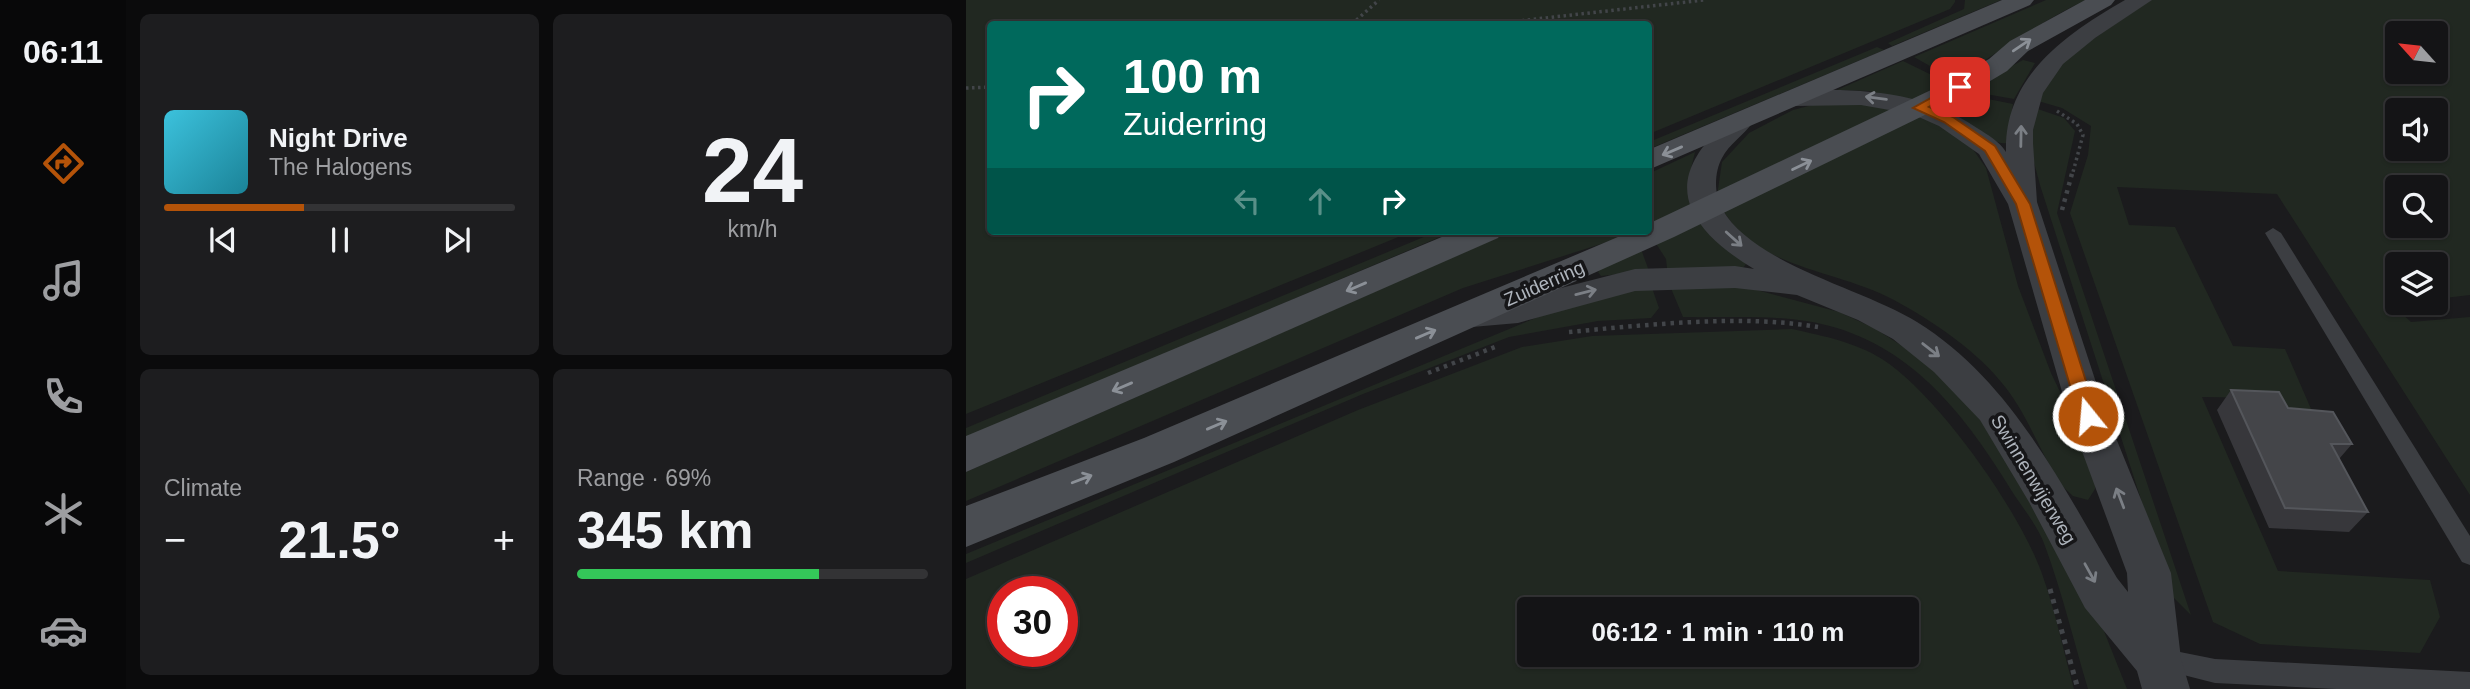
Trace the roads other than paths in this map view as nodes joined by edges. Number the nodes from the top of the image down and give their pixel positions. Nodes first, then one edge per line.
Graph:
1 (2022, 0) edge
2 (2103, 0) edge
3 (2141, 0) edge
4 (1795, 98) junction
5 (1919, 108) junction
6 (1740, 122) junction
7 (1652, 159) edge
8 (2023, 204) junction
9 (1707, 210) junction
10 (2273, 233) dead end
11 (1652, 234) edge
12 (1477, 235) edge
13 (1651, 235) edge
14 (1811, 288) junction
15 (1472, 314) junction
16 (966, 455) edge
17 (966, 527) edge
18 (2470, 555) edge
19 (2162, 674) edge
20 (2313, 683) edge
21 (2470, 684) edge

1 - 4 main road
5 -> 2 main road, Zuiderring
8 -> 3 street
5 -> 4 street
4 - 6 main road
5 - 8 street
9 -> 5 main road, Zuiderring
6 -> 7 main road
6 - 9 street
19 -> 8 street
9 - 11 main road, Zuiderring
9 -> 14 street, Swinnenwijerweg
10 - 18 lane
12 -> 16 main road
13 - 15 main road, Zuiderring
15 -> 14 street, Swinnenwijerweg
14 -> 19 street, Swinnenwijerweg
17 -> 15 main road, Zuiderring
19 - 20 lane
20 - 21 lane

